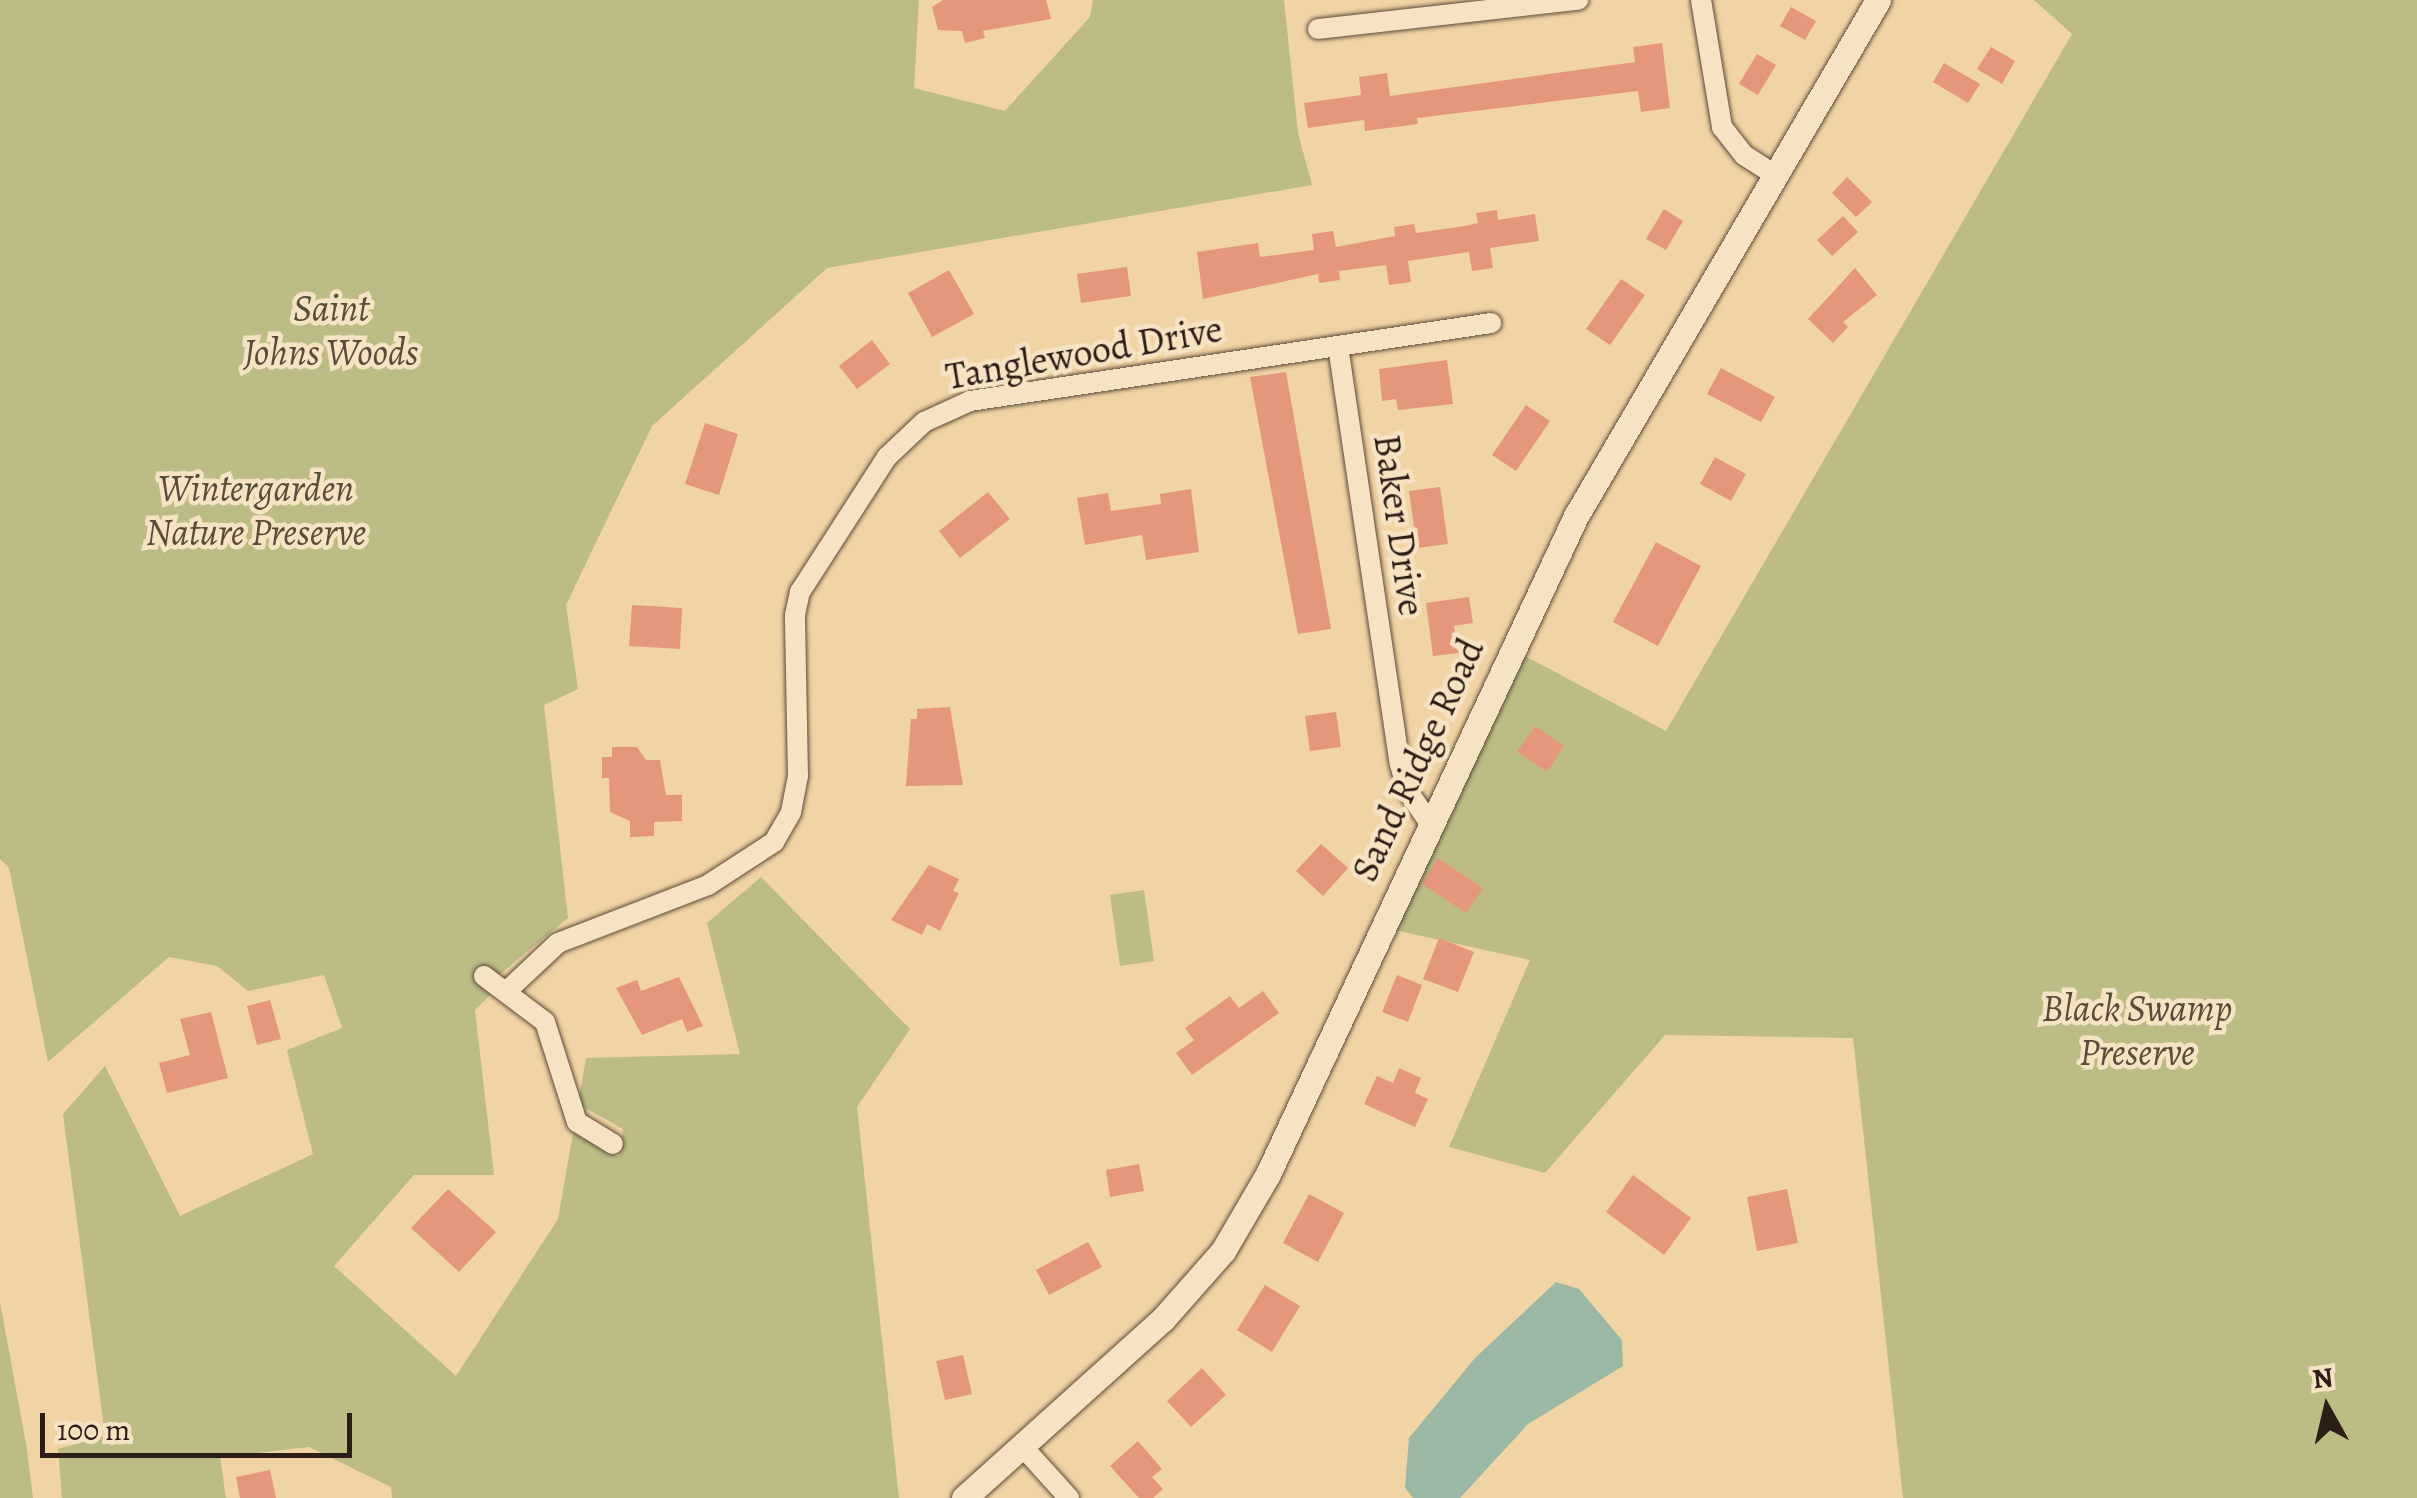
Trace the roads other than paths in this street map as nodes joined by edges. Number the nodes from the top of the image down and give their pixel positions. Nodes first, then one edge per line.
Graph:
1 (1578, 0) edge
2 (1701, 0) edge
3 (1878, 0) edge
4 (1318, 29) dead end
5 (1775, 174) junction
6 (1491, 323) dead end
7 (1338, 346) junction
8 (1431, 825) junction
9 (484, 976) dead end
10 (509, 988) junction
11 (614, 1144) dead end
12 (1022, 1446) junction
13 (964, 1498) edge
14 (1069, 1498) edge

1 - 4 street
2 - 5 street
3 - 5 street, Sand Ridge Road
5 - 8 street, Sand Ridge Road
6 - 7 street, Tanglewood Drive
7 - 8 street, Baker Drive
7 - 10 street, Tanglewood Drive
8 - 12 street, Sand Ridge Road
9 - 10 street
10 - 11 street
12 - 13 street, Sand Ridge Road
12 - 14 street

